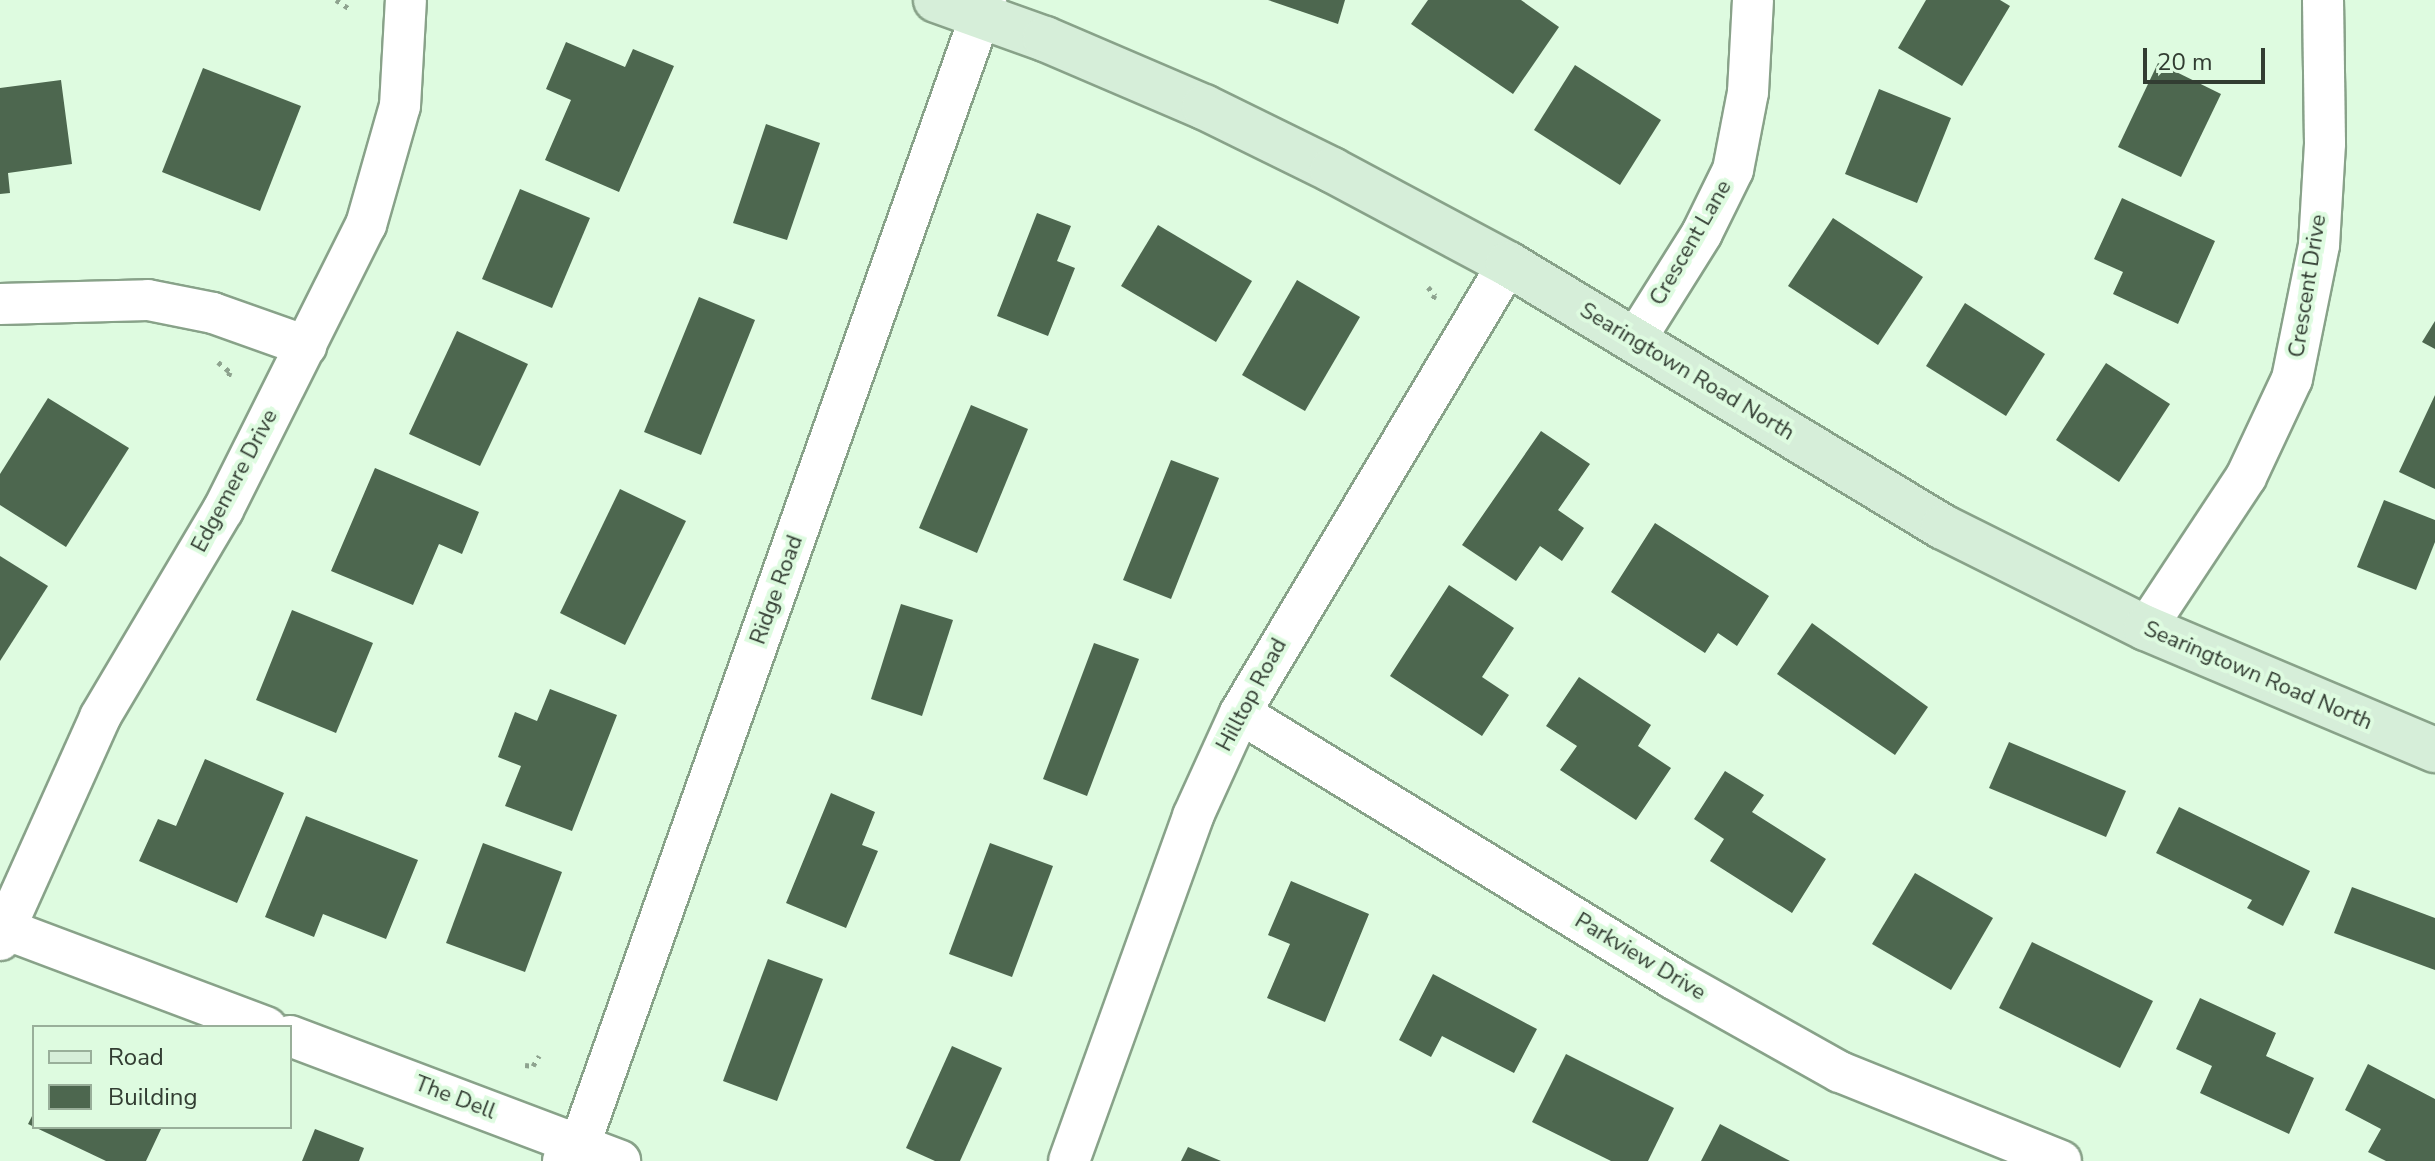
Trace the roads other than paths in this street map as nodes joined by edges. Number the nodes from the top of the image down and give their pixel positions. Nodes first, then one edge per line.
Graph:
1 (406, 0) edge
2 (936, 0) edge
3 (1753, 0) edge
4 (2323, 0) edge
5 (984, 7) edge
6 (1508, 264) junction
7 (0, 304) edge
8 (1635, 340) junction
9 (306, 346) junction
10 (2146, 628) junction
11 (1240, 713) junction
12 (2435, 750) edge
13 (2, 935) edge
14 (260, 1025) edge
15 (292, 1037) edge
16 (571, 1153) edge
17 (620, 1161) edge
18 (1069, 1161) edge
19 (2061, 1161) edge

1 - 9 street, Edgemere Drive
2 - 5 main road, Searingtown Road North
3 - 8 street, Crescent Lane
4 - 10 street, Crescent Drive
5 - 6 main road, Searingtown Road North
5 - 16 street, Ridge Road
6 - 8 main road, Searingtown Road North
6 - 11 street, Hilltop Road
7 - 9 street
8 - 10 main road, Searingtown Road North
9 - 13 street, Edgemere Drive
10 - 12 main road, Searingtown Road North
11 - 18 street, Hilltop Road
11 - 19 street, Parkview Drive
13 - 14 street
15 - 16 street, The Dell
16 - 17 street, The Dell

